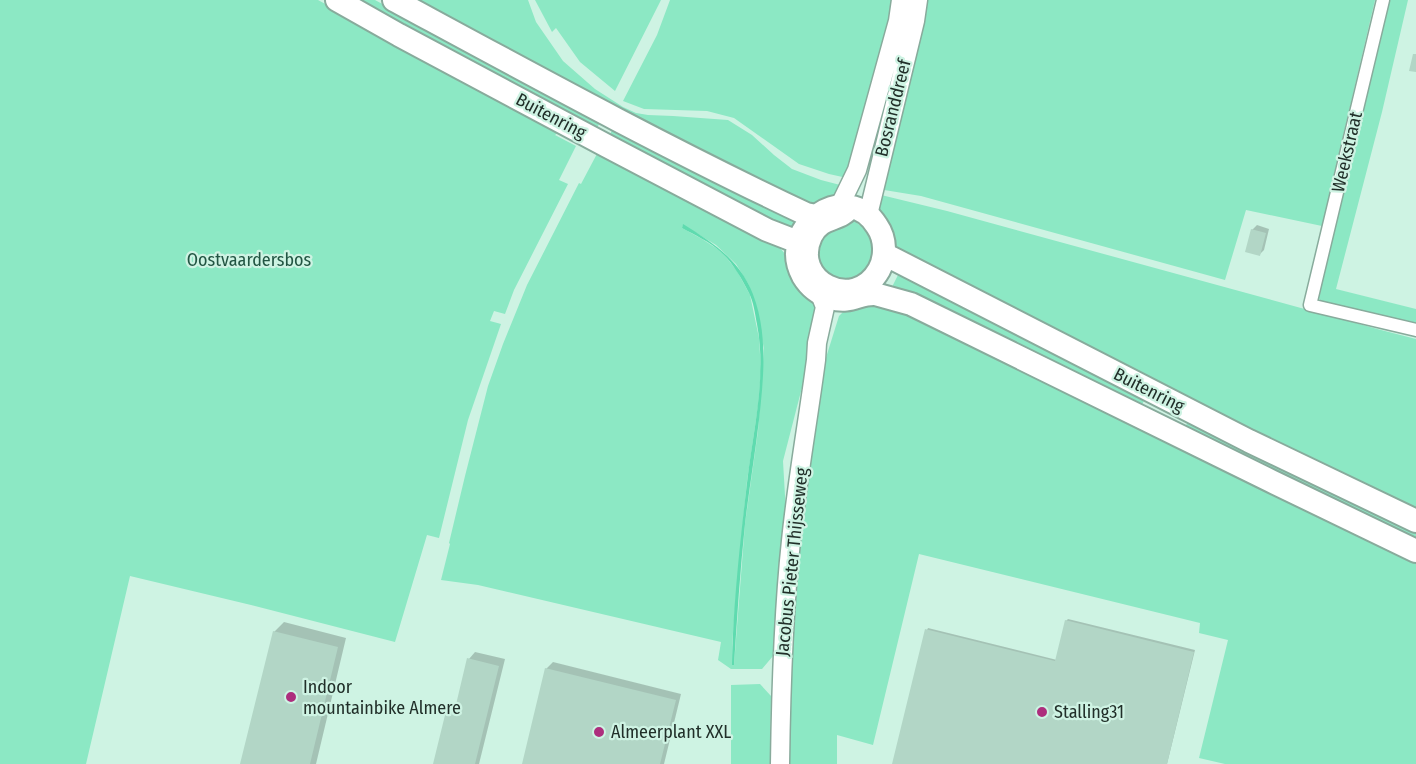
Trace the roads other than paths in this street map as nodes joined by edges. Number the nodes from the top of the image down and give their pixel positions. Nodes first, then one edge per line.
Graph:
1 (337, 0) edge
2 (394, 0) edge
3 (901, 0) edge
4 (918, 0) edge
5 (1383, 0) edge
6 (843, 211) junction
7 (800, 250) junction
8 (884, 254) junction
9 (848, 292) junction
10 (1416, 330) edge
11 (1416, 521) edge
12 (1416, 551) edge
13 (780, 764) edge

1 - 7 highway, Buitenring
2 - 6 highway, Buitenring
3 - 6 street, Bosranddreef
4 - 6 street, Bosranddreef
5 - 10 street, Weekstraat
6 - 7 highway
6 - 7 highway
6 - 8 highway
7 - 9 highway
8 - 9 highway
8 - 11 highway, Buitenring
9 - 12 highway, Buitenring
9 - 13 street, Jacobus Pieter Thijsseweg

